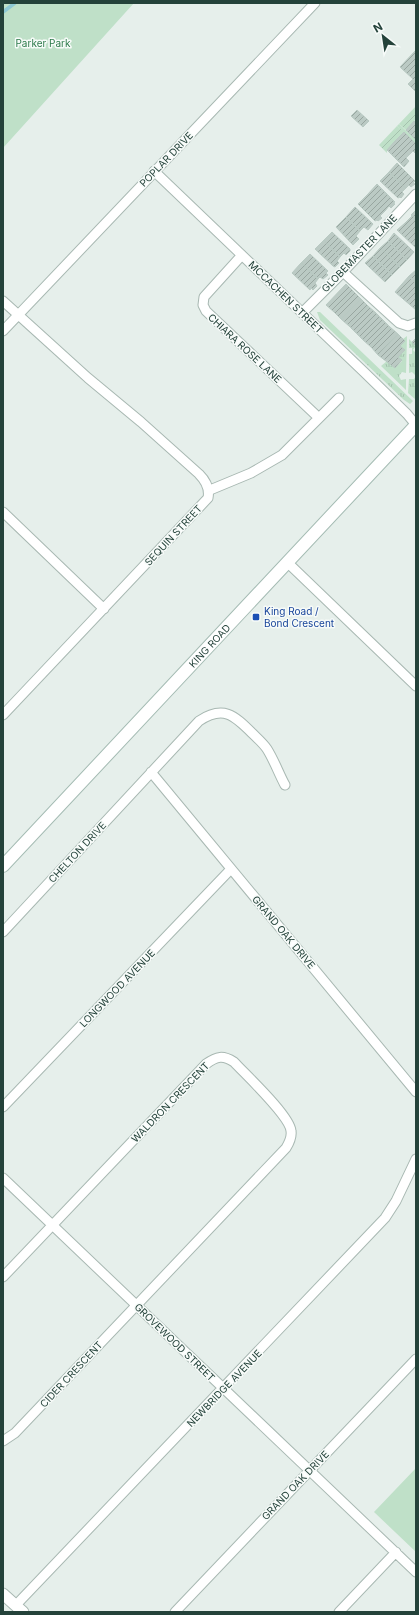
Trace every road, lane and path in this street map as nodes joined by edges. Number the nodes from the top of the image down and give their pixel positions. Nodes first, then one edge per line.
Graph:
1 (315, 3) edge
2 (154, 171) junction
3 (416, 194) edge
4 (242, 255) junction
5 (343, 272) junction
6 (3, 301) edge
7 (302, 313) junction
8 (18, 315) junction
9 (416, 323) edge
10 (3, 331) edge
11 (339, 398) dead end
12 (319, 418) junction
13 (416, 425) edge
14 (210, 490) junction
15 (3, 512) edge
16 (288, 563) junction
17 (104, 609) junction
18 (416, 686) edge
19 (3, 715) edge
20 (151, 772) junction
21 (285, 785) dead end
22 (3, 866) edge
23 (231, 868) junction
24 (3, 932) edge
25 (416, 1092) edge
26 (3, 1107) edge
27 (416, 1159) edge
28 (3, 1178) edge
29 (52, 1225) junction
30 (3, 1277) edge
31 (136, 1305) junction
32 (416, 1359) edge
33 (224, 1389) junction
34 (3, 1440) edge
35 (310, 1470) junction
36 (396, 1552) junction
37 (416, 1572) edge
38 (3, 1594) edge
39 (20, 1608) edge
40 (175, 1612) edge
41 (339, 1612) edge

1 - 2 street, POPLAR DRIVE
2 - 4 street, MCCACHEN STREET
2 - 8 street, POPLAR DRIVE
3 - 5 street, GLOBEMASTER LANE
4 - 7 street, MCCACHEN STREET
4 - 12 street, CHIARA ROSE LANE
5 - 7 street, GLOBEMASTER LANE
5 - 9 street
6 - 8 street
7 - 13 street, MCCACHEN STREET
8 - 10 street, POPLAR DRIVE
8 - 14 street
11 - 12 street
12 - 14 street
13 - 16 main road, KING ROAD
14 - 17 street, SEQUIN STREET
15 - 17 street
16 - 18 street
16 - 22 main road, KING ROAD
17 - 19 street, SEQUIN STREET
20 - 21 street, CHELTON DRIVE
20 - 23 street, GRAND OAK DRIVE
20 - 24 street, CHELTON DRIVE
23 - 25 street, GRAND OAK DRIVE
23 - 26 street, LONGWOOD AVENUE
27 - 33 street, NEWBRIDGE AVENUE
28 - 29 street, GROVEWOOD STREET
29 - 30 street
29 - 31 street, GROVEWOOD STREET
29 - 31 street, WALDRON CRESCENT
31 - 33 street, GROVEWOOD STREET
31 - 34 street, CIDER CRESCENT
32 - 35 street, GRAND OAK DRIVE
33 - 35 street, GROVEWOOD STREET
33 - 39 street, NEWBRIDGE AVENUE
35 - 36 street, GROVEWOOD STREET
35 - 40 street, GRAND OAK DRIVE
36 - 37 street, GROVEWOOD STREET
36 - 41 street
38 - 39 street

